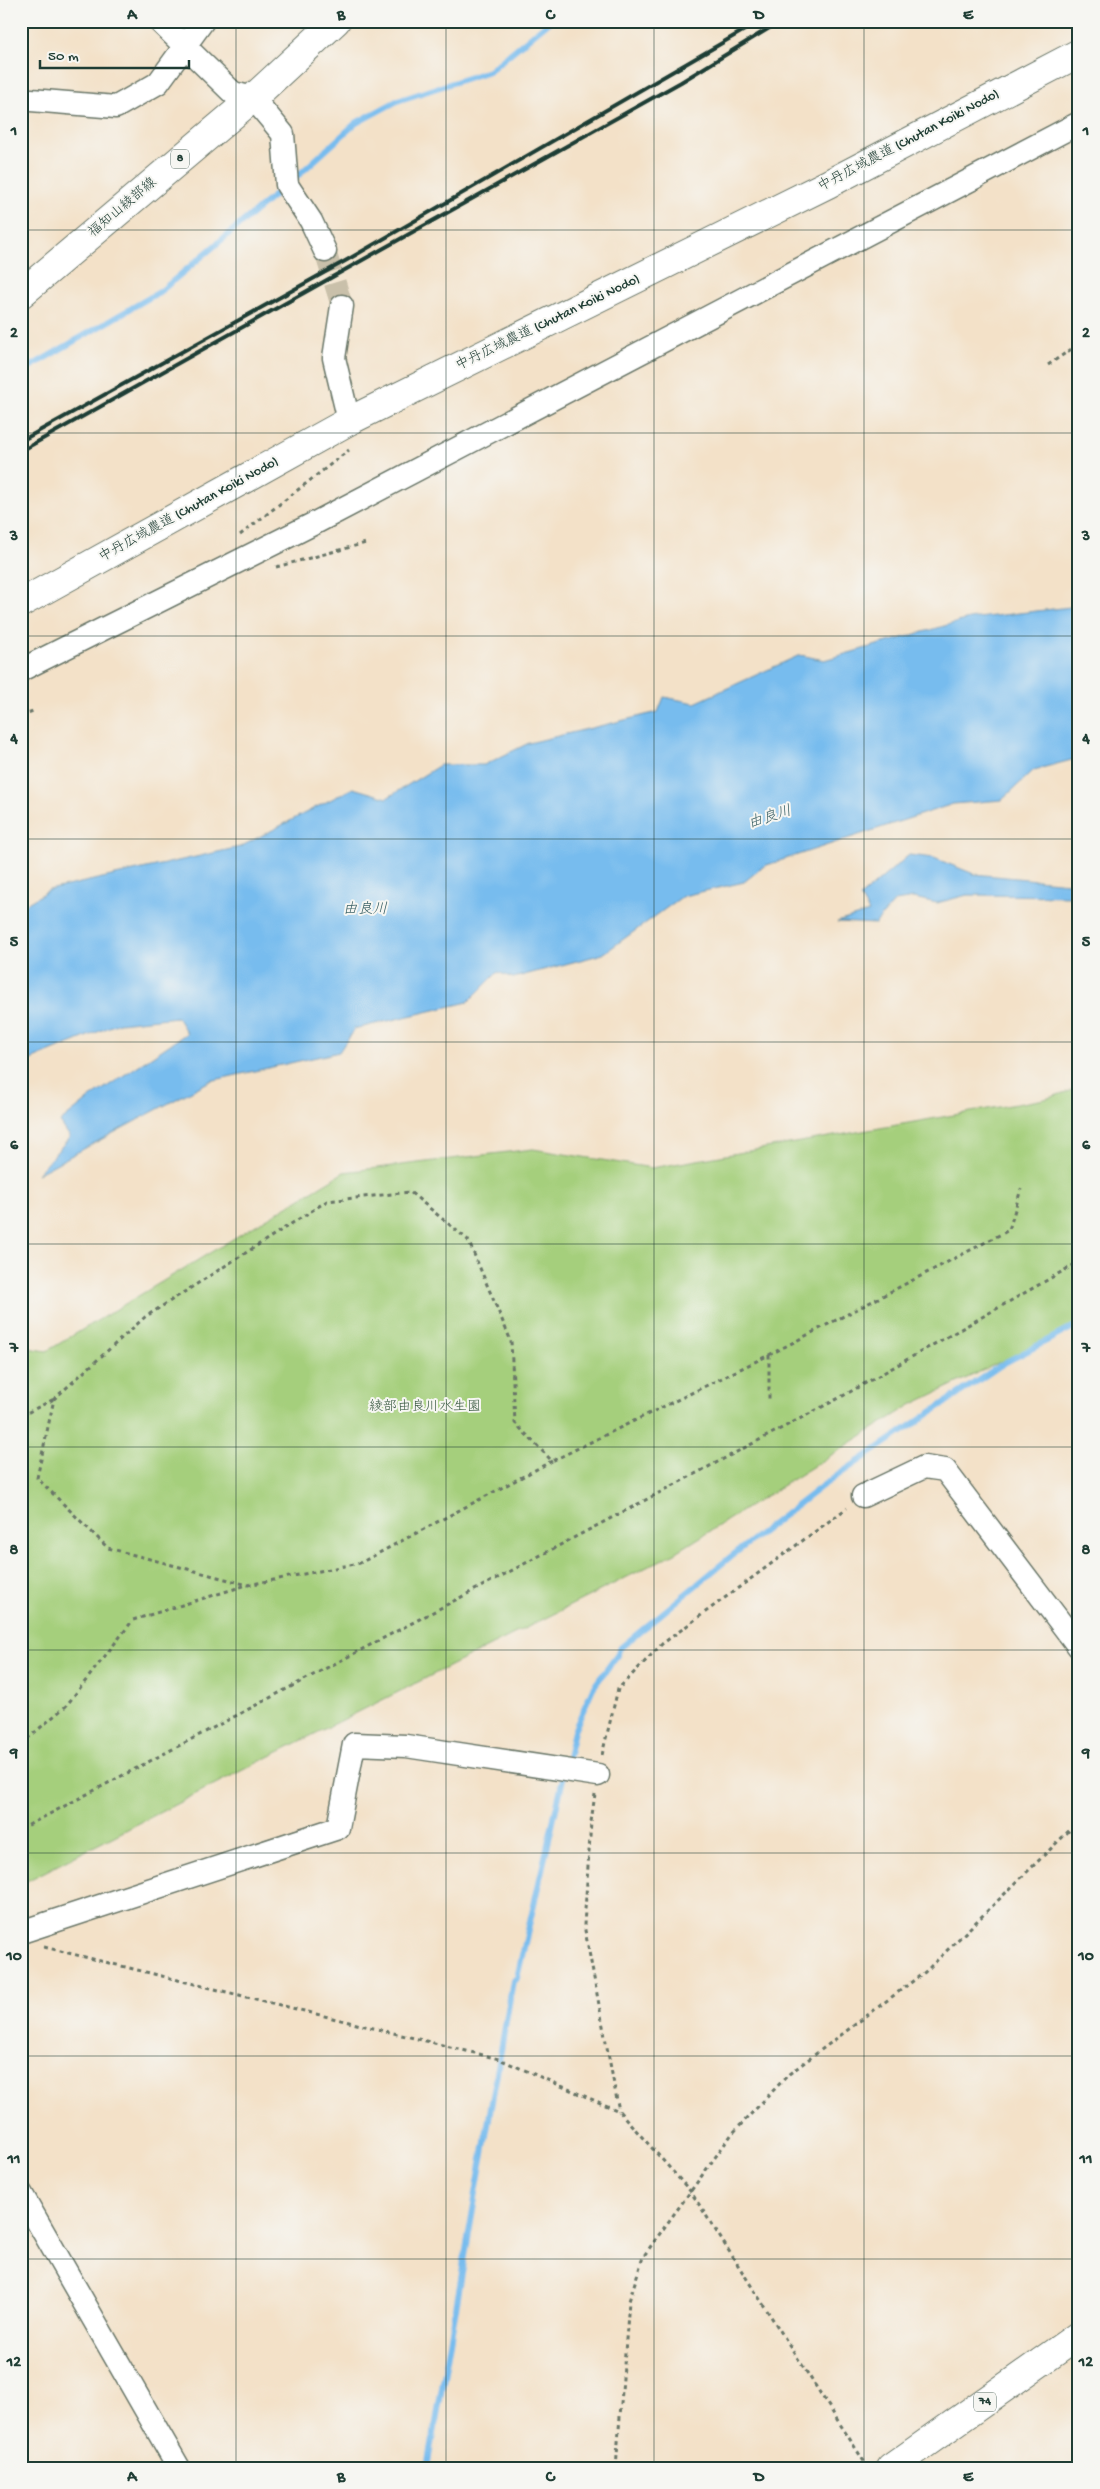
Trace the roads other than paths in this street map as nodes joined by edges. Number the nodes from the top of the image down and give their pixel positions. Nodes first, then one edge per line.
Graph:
1 (159, 21) edge
2 (203, 21) edge
3 (336, 21) edge
4 (185, 46) junction
5 (1079, 52) edge
6 (253, 98) junction
7 (31, 100) dead end
8 (1079, 123) edge
9 (325, 251) tunnel mouth
10 (21, 294) edge
11 (342, 306) tunnel mouth
12 (349, 421) junction
13 (21, 603) edge
14 (21, 670) edge
15 (863, 1496) road end
16 (1079, 1647) edge
17 (598, 1775) road end
18 (21, 1932) edge
19 (21, 2193) edge
20 (1079, 2335) edge
21 (179, 2468) edge
22 (891, 2468) edge

1 - 4 street
2 - 4 street
3 - 6 street, 福知山綾部線 / 8
4 - 6 street
4 - 7 street
5 - 12 street, 中丹広域農道 (Chutan Koiki Nodo)
6 - 9 street
6 - 10 street, 福知山綾部線 / 8
8 - 14 street
11 - 12 street
12 - 13 street, 中丹広域農道 (Chutan Koiki Nodo)
15 - 16 street
17 - 18 street
19 - 21 street
20 - 22 street, 74

